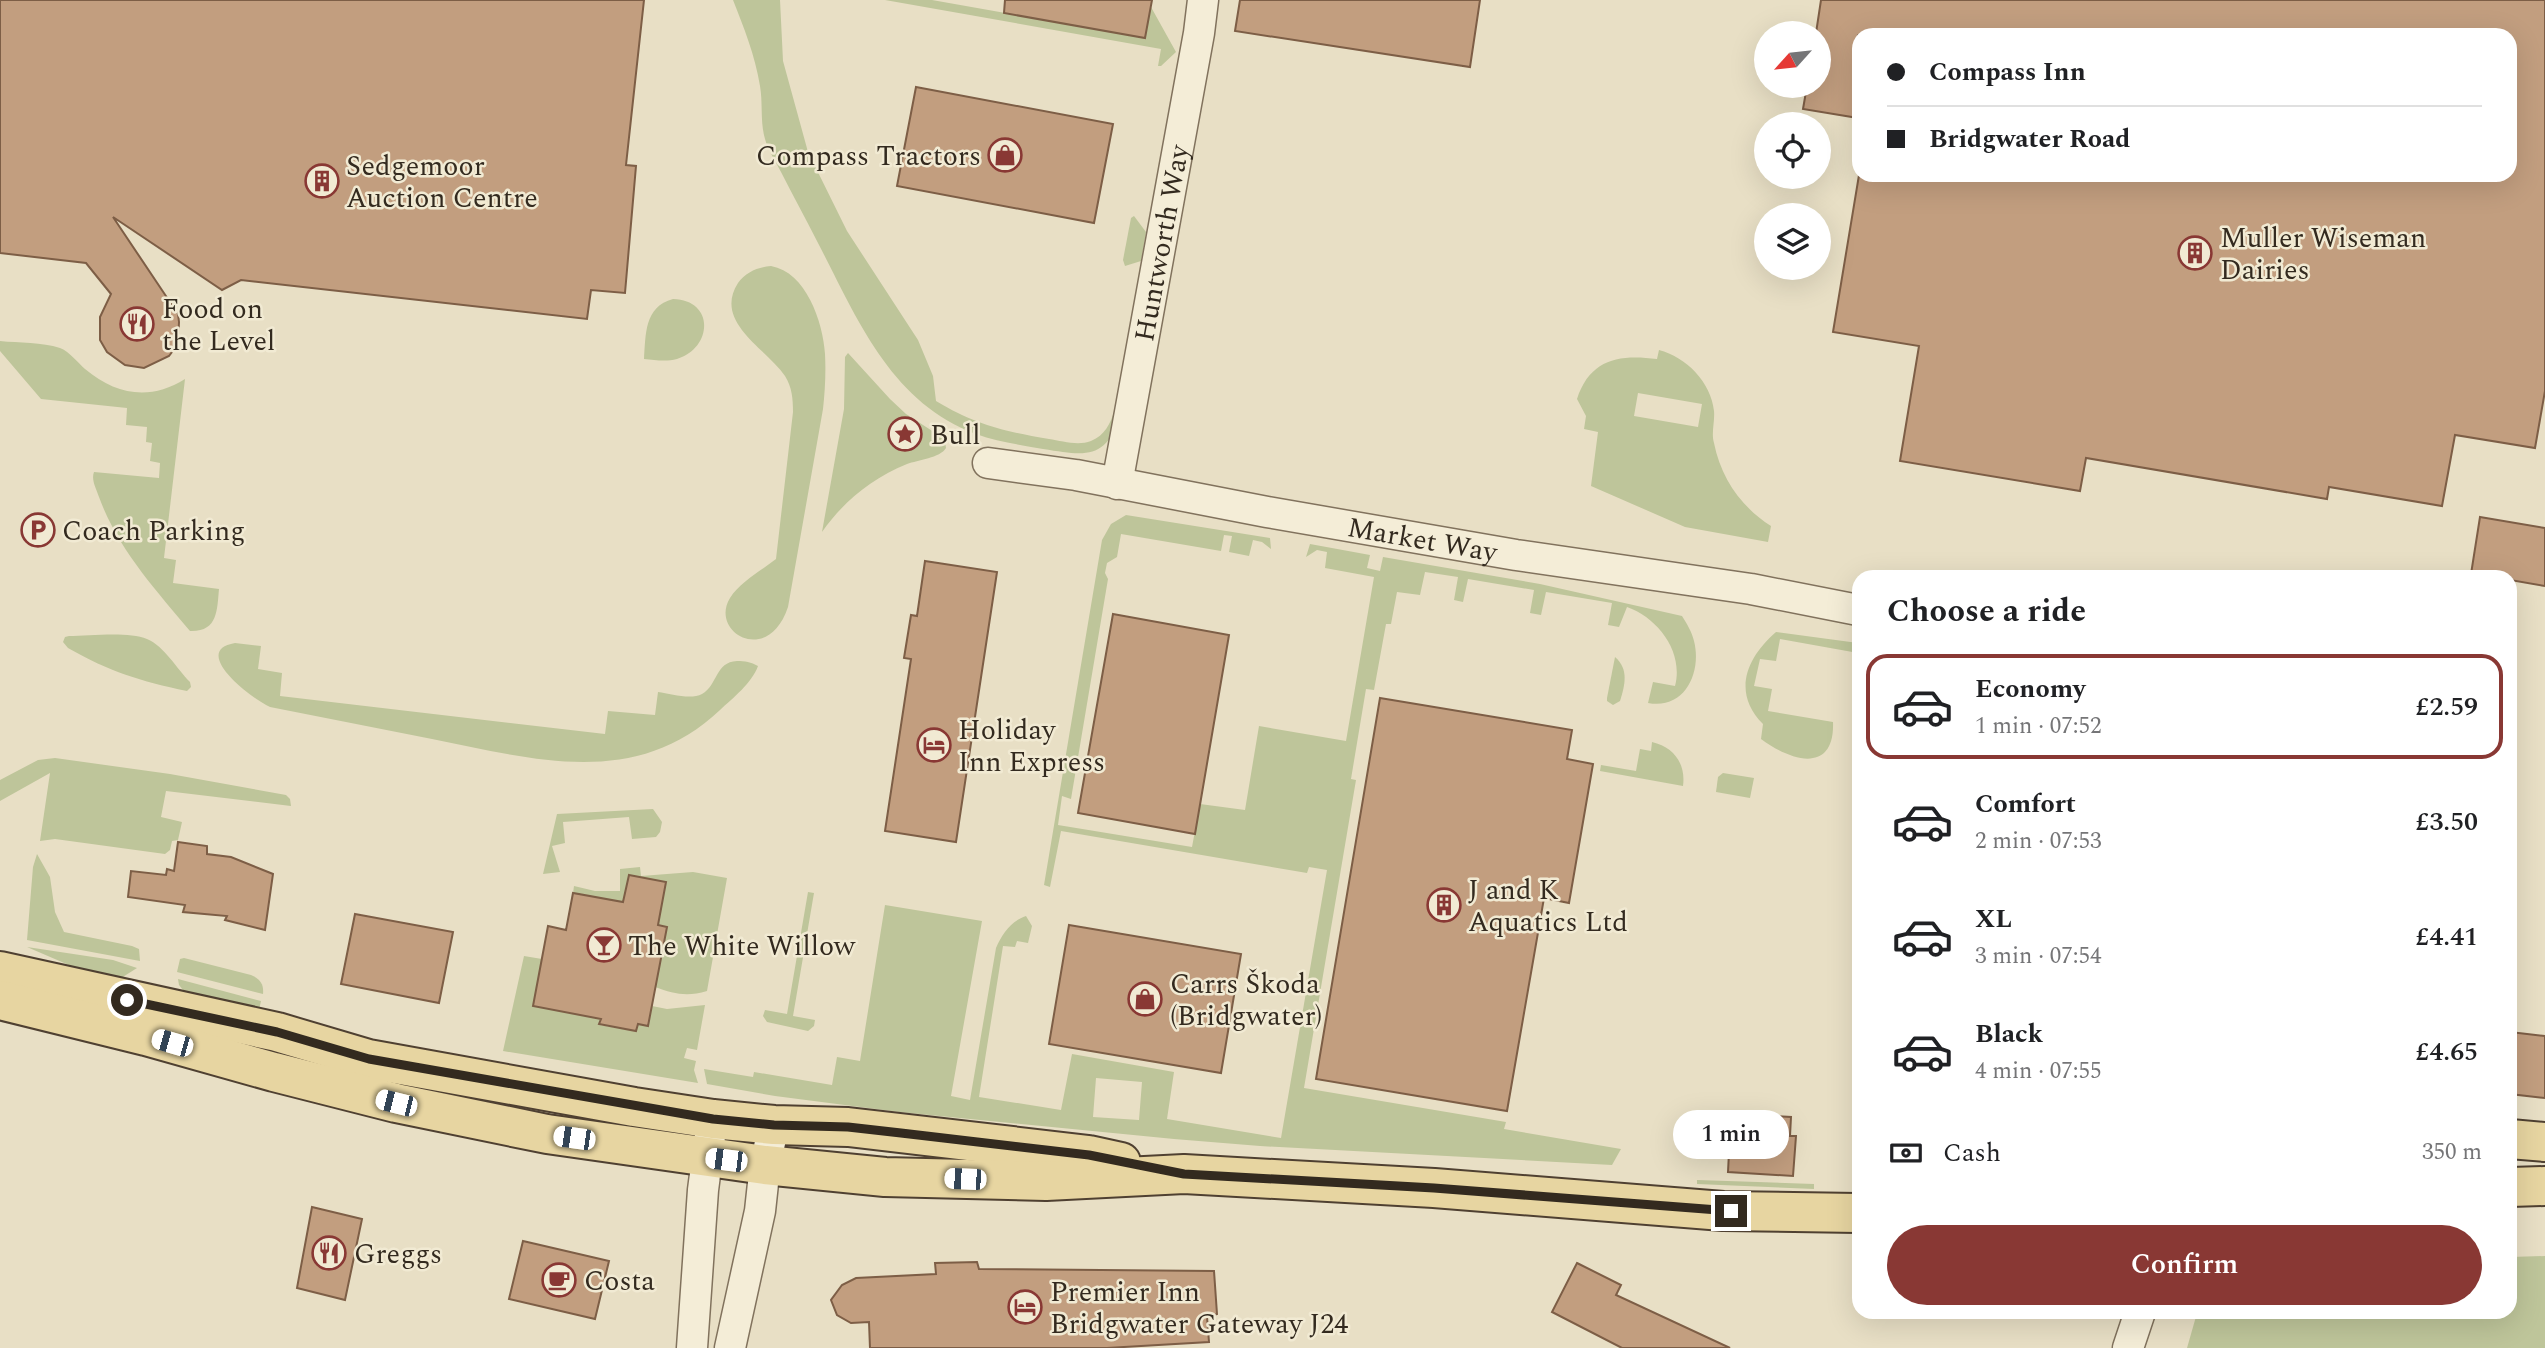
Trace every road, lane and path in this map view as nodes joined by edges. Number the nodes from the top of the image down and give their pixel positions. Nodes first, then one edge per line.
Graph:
1 (1203, 0) edge
2 (988, 463) dead end
3 (1117, 484) junction
4 (1852, 609) edge
5 (0, 971) edge
6 (0, 1000) edge
7 (713, 1119) junction
8 (774, 1125) junction
9 (2517, 1140) edge
10 (2545, 1142) edge
11 (706, 1157) junction
12 (765, 1165) junction
13 (1184, 1174) junction
14 (2545, 1186) edge
15 (2517, 1187) edge
16 (1852, 1213) edge
17 (2138, 1319) edge
18 (692, 1348) edge
19 (730, 1348) edge
20 (2128, 1348) edge

1 - 3 street, Huntworth Way
2 - 3 street, Market Way
3 - 4 street, Market Way
5 - 7 main road
6 - 11 main road
7 - 8 main road
7 - 11 street
8 - 12 street
8 - 13 main road
9 - 10 main road
11 - 12 main road
11 - 18 street
12 - 13 main road
12 - 19 street
13 - 16 main road
14 - 15 main road
17 - 20 street

